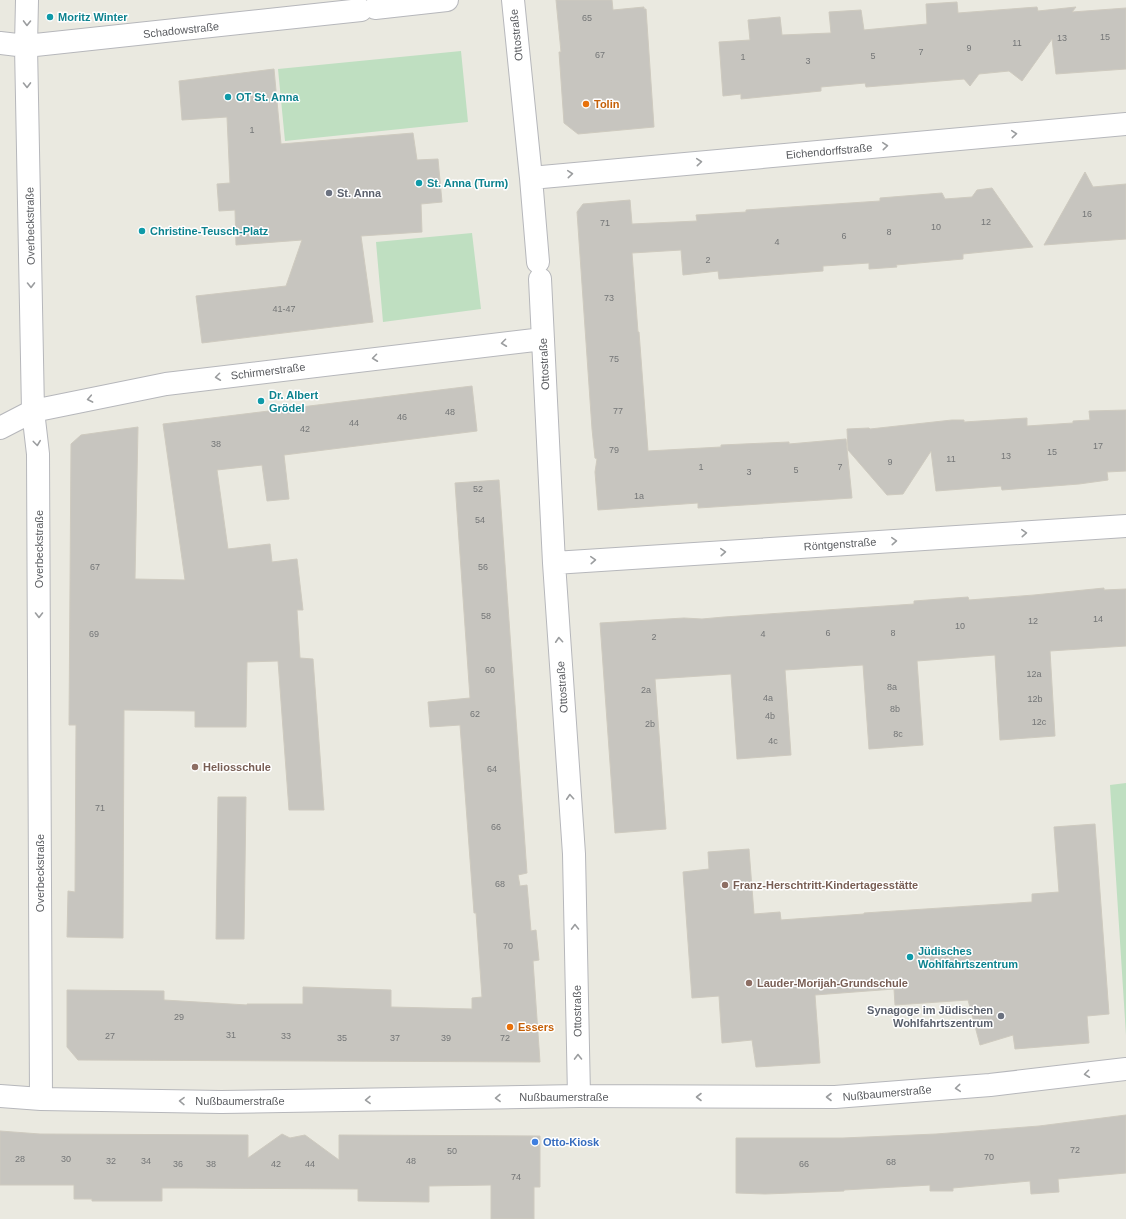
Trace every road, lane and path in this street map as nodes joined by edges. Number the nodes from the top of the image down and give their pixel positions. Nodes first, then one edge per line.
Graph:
1 (27, 0) edge
2 (446, 0) edge
3 (512, 0) edge
4 (0, 43) edge
5 (26, 46) junction
6 (1126, 124) edge
7 (531, 178) junction
8 (542, 339) junction
9 (33, 411) junction
10 (0, 428) edge
11 (1126, 526) edge
12 (554, 564) junction
13 (1126, 1069) edge
14 (0, 1096) edge
15 (579, 1096) junction
16 (41, 1099) junction

1 -> 5 street, Overbeckstraße
2 - 5 street, Schadowstraße
3 - 7 street, Ottostraße
4 - 5 street, Schadowstraße
5 -> 9 street, Overbeckstraße
7 -> 6 street, Eichendorffstraße
7 - 8 street, Ottostraße
8 -> 9 street, Schirmerstraße
8 - 12 street, Ottostraße
9 - 10 street, Schirmerstraße
9 -> 16 street, Overbeckstraße
12 -> 11 street, Röntgenstraße
15 -> 12 street, Ottostraße
13 -> 15 street, Nußbaumerstraße
14 - 16 street, Nußbaumerstraße
15 -> 16 street, Nußbaumerstraße

